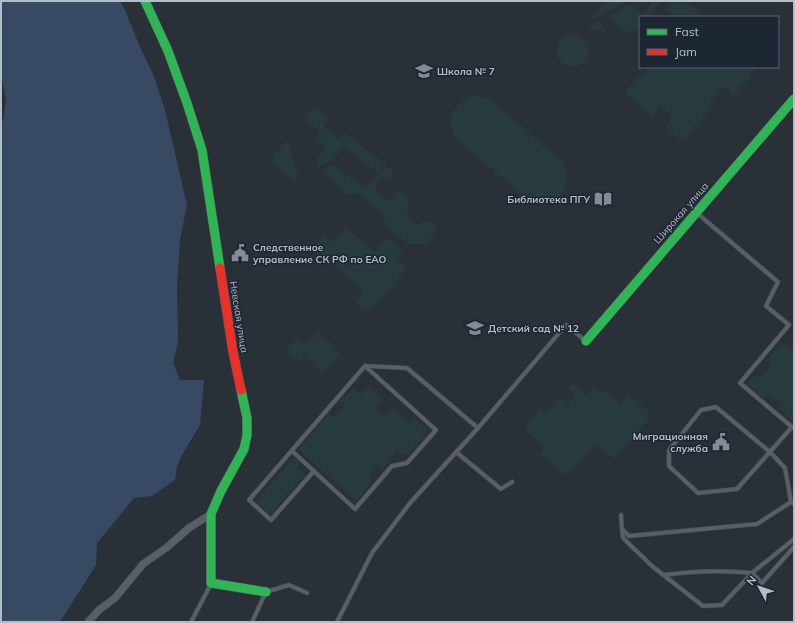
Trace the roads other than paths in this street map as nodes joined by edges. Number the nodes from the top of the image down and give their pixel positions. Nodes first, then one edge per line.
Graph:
1 (146, 1) edge
2 (794, 98) edge
3 (696, 212) junction
4 (586, 341) joint
5 (365, 366) junction
6 (478, 428) junction
7 (292, 451) junction
8 (456, 452) junction
9 (770, 452) junction
10 (314, 471) junction
11 (512, 482) dead end
12 (793, 503) edge
13 (211, 514) junction
14 (621, 515) dead end
15 (622, 529) junction
16 (794, 539) edge
17 (794, 547) edge
18 (752, 573) junction
19 (664, 575) junction
20 (212, 583) junction
21 (266, 592) junction
22 (307, 593) dead end
23 (88, 622) edge
24 (191, 622) edge
25 (252, 622) edge
26 (337, 622) edge

1 - 13 street, Невская улица
2 - 3 street, Широкая улица
3 - 4 street, Широкая улица
3 - 9 lane
4 - 6 lane
5 - 6 lane
5 - 7 lane
5 - 10 lane
6 - 8 lane
7 - 10 lane
7 - 10 lane
8 - 11 lane
8 - 26 lane
9 - 9 lane
9 - 12 lane
12 - 15 lane
13 - 20 street, Невская улица
13 - 23 street
14 - 15 lane
15 - 19 lane
16 - 18 lane
17 - 18 lane
18 - 19 lane
18 - 19 lane
20 - 21 street
20 - 24 lane
21 - 22 lane
21 - 25 lane

